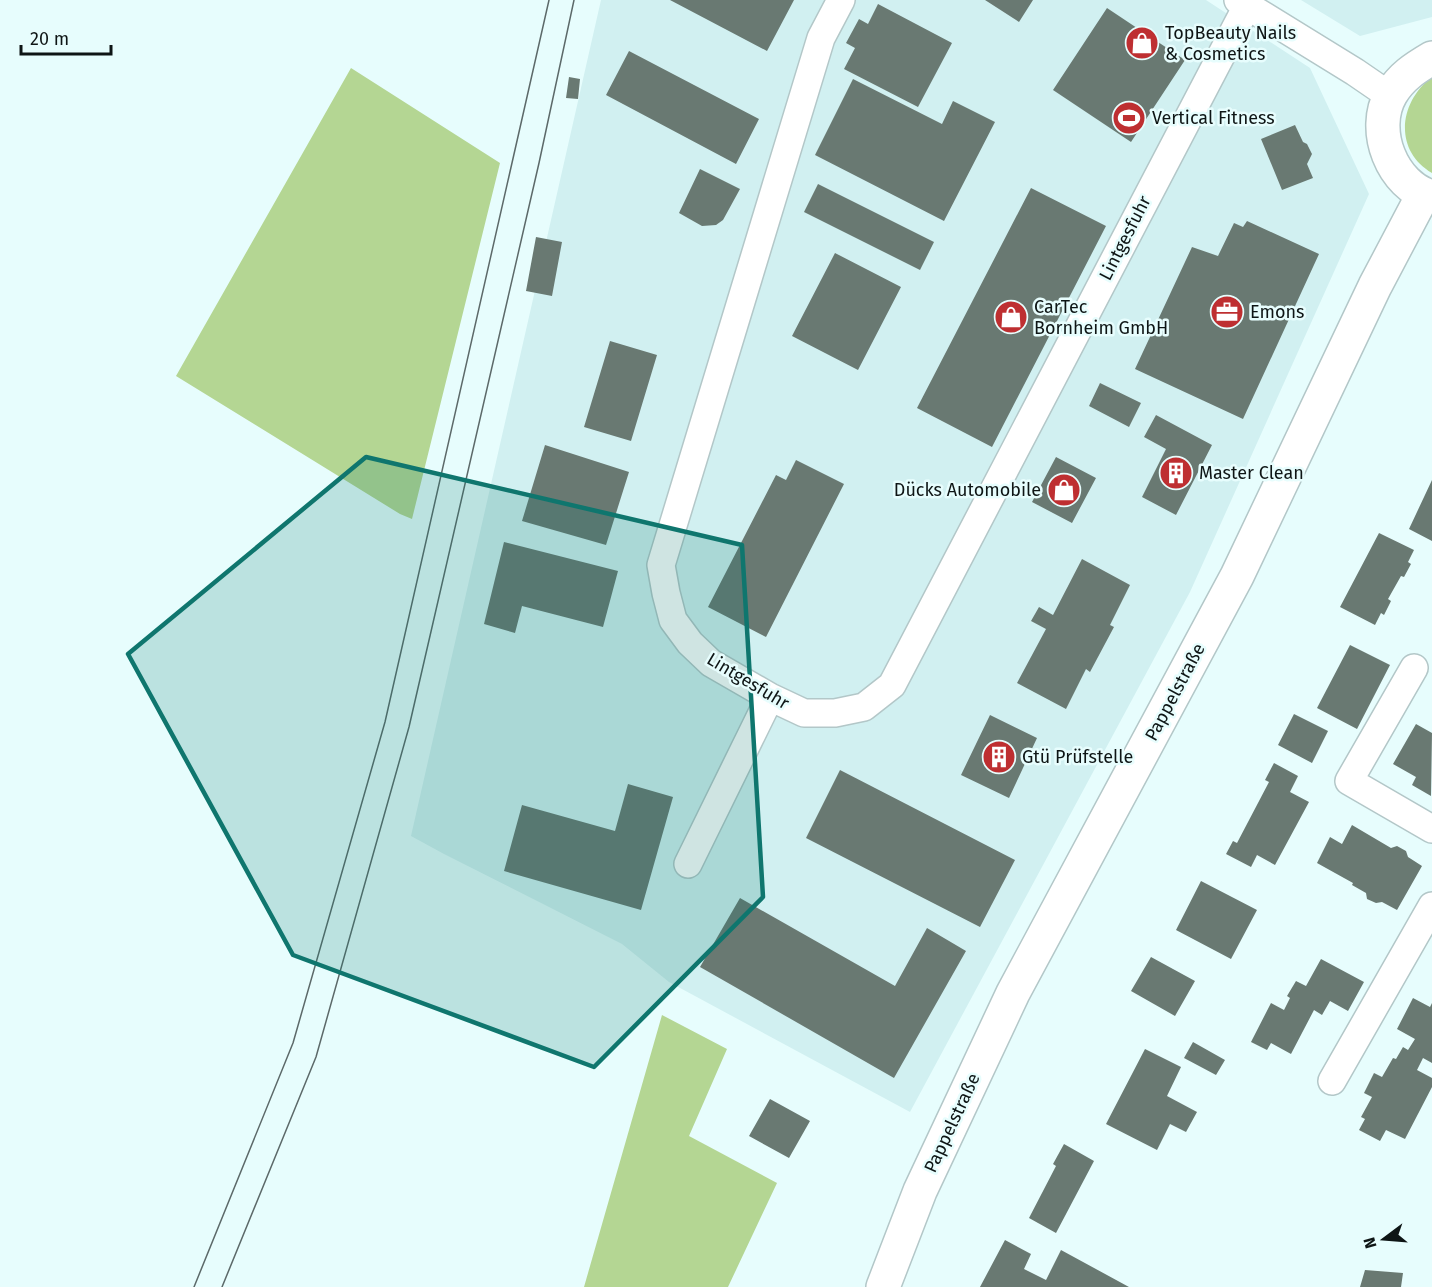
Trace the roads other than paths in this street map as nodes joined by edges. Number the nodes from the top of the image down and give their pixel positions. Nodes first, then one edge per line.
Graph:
1 (841, 0) edge
2 (1242, 3) edge
3 (1432, 58) edge
4 (1390, 96) junction
5 (1428, 196) edge
6 (1414, 668) dead end
7 (770, 697) junction
8 (1432, 829) edge
9 (688, 864) dead end
10 (1432, 906) edge
11 (1332, 1081) dead end
12 (883, 1287) edge

1 - 7 street, Lintgesfuhr
2 - 4 street
2 - 7 street, Lintgesfuhr
3 - 4 main road
4 - 5 main road
5 - 12 main road, Pappelstraße
6 - 8 street
7 - 9 street
10 - 11 street

